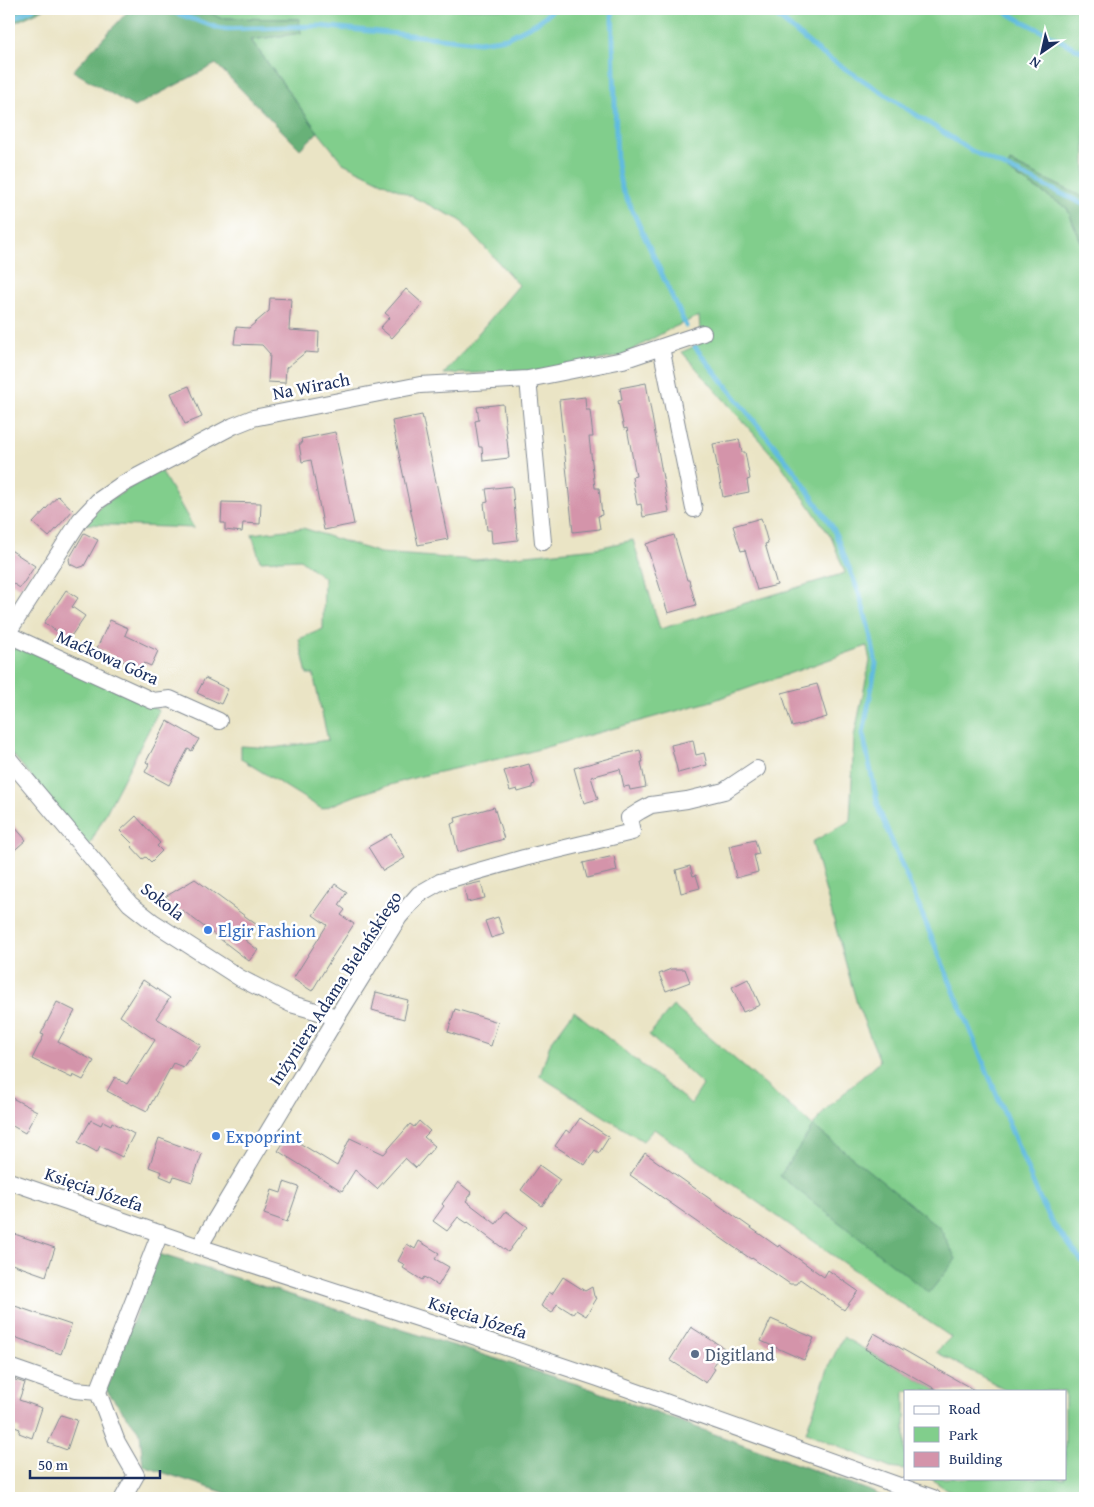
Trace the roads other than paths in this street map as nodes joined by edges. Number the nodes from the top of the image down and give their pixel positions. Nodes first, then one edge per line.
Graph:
1 (703, 333) dead end
2 (661, 347) junction
3 (528, 379) junction
4 (694, 509) dead end
5 (543, 542) dead end
6 (9, 633) edge
7 (219, 721) dead end
8 (9, 759) edge
9 (757, 769) dead end
10 (337, 1017) junction
11 (9, 1181) edge
12 (160, 1233) junction
13 (199, 1247) junction
14 (9, 1367) edge
15 (98, 1392) junction
16 (123, 1498) edge
17 (933, 1498) edge

1 - 2 street, Na Wirach
2 - 3 street, Na Wirach
2 - 4 street
3 - 5 street
3 - 6 street, Na Wirach
6 - 7 street, Maćkowa Góra
8 - 10 street, Sokola
9 - 10 street, Inżyniera Adama Bielańskiego
10 - 13 street, Inżyniera Adama Bielańskiego
11 - 12 street, Księcia Józefa
12 - 13 street, Księcia Józefa
12 - 15 street
13 - 17 street, Księcia Józefa
14 - 15 street
15 - 16 street

